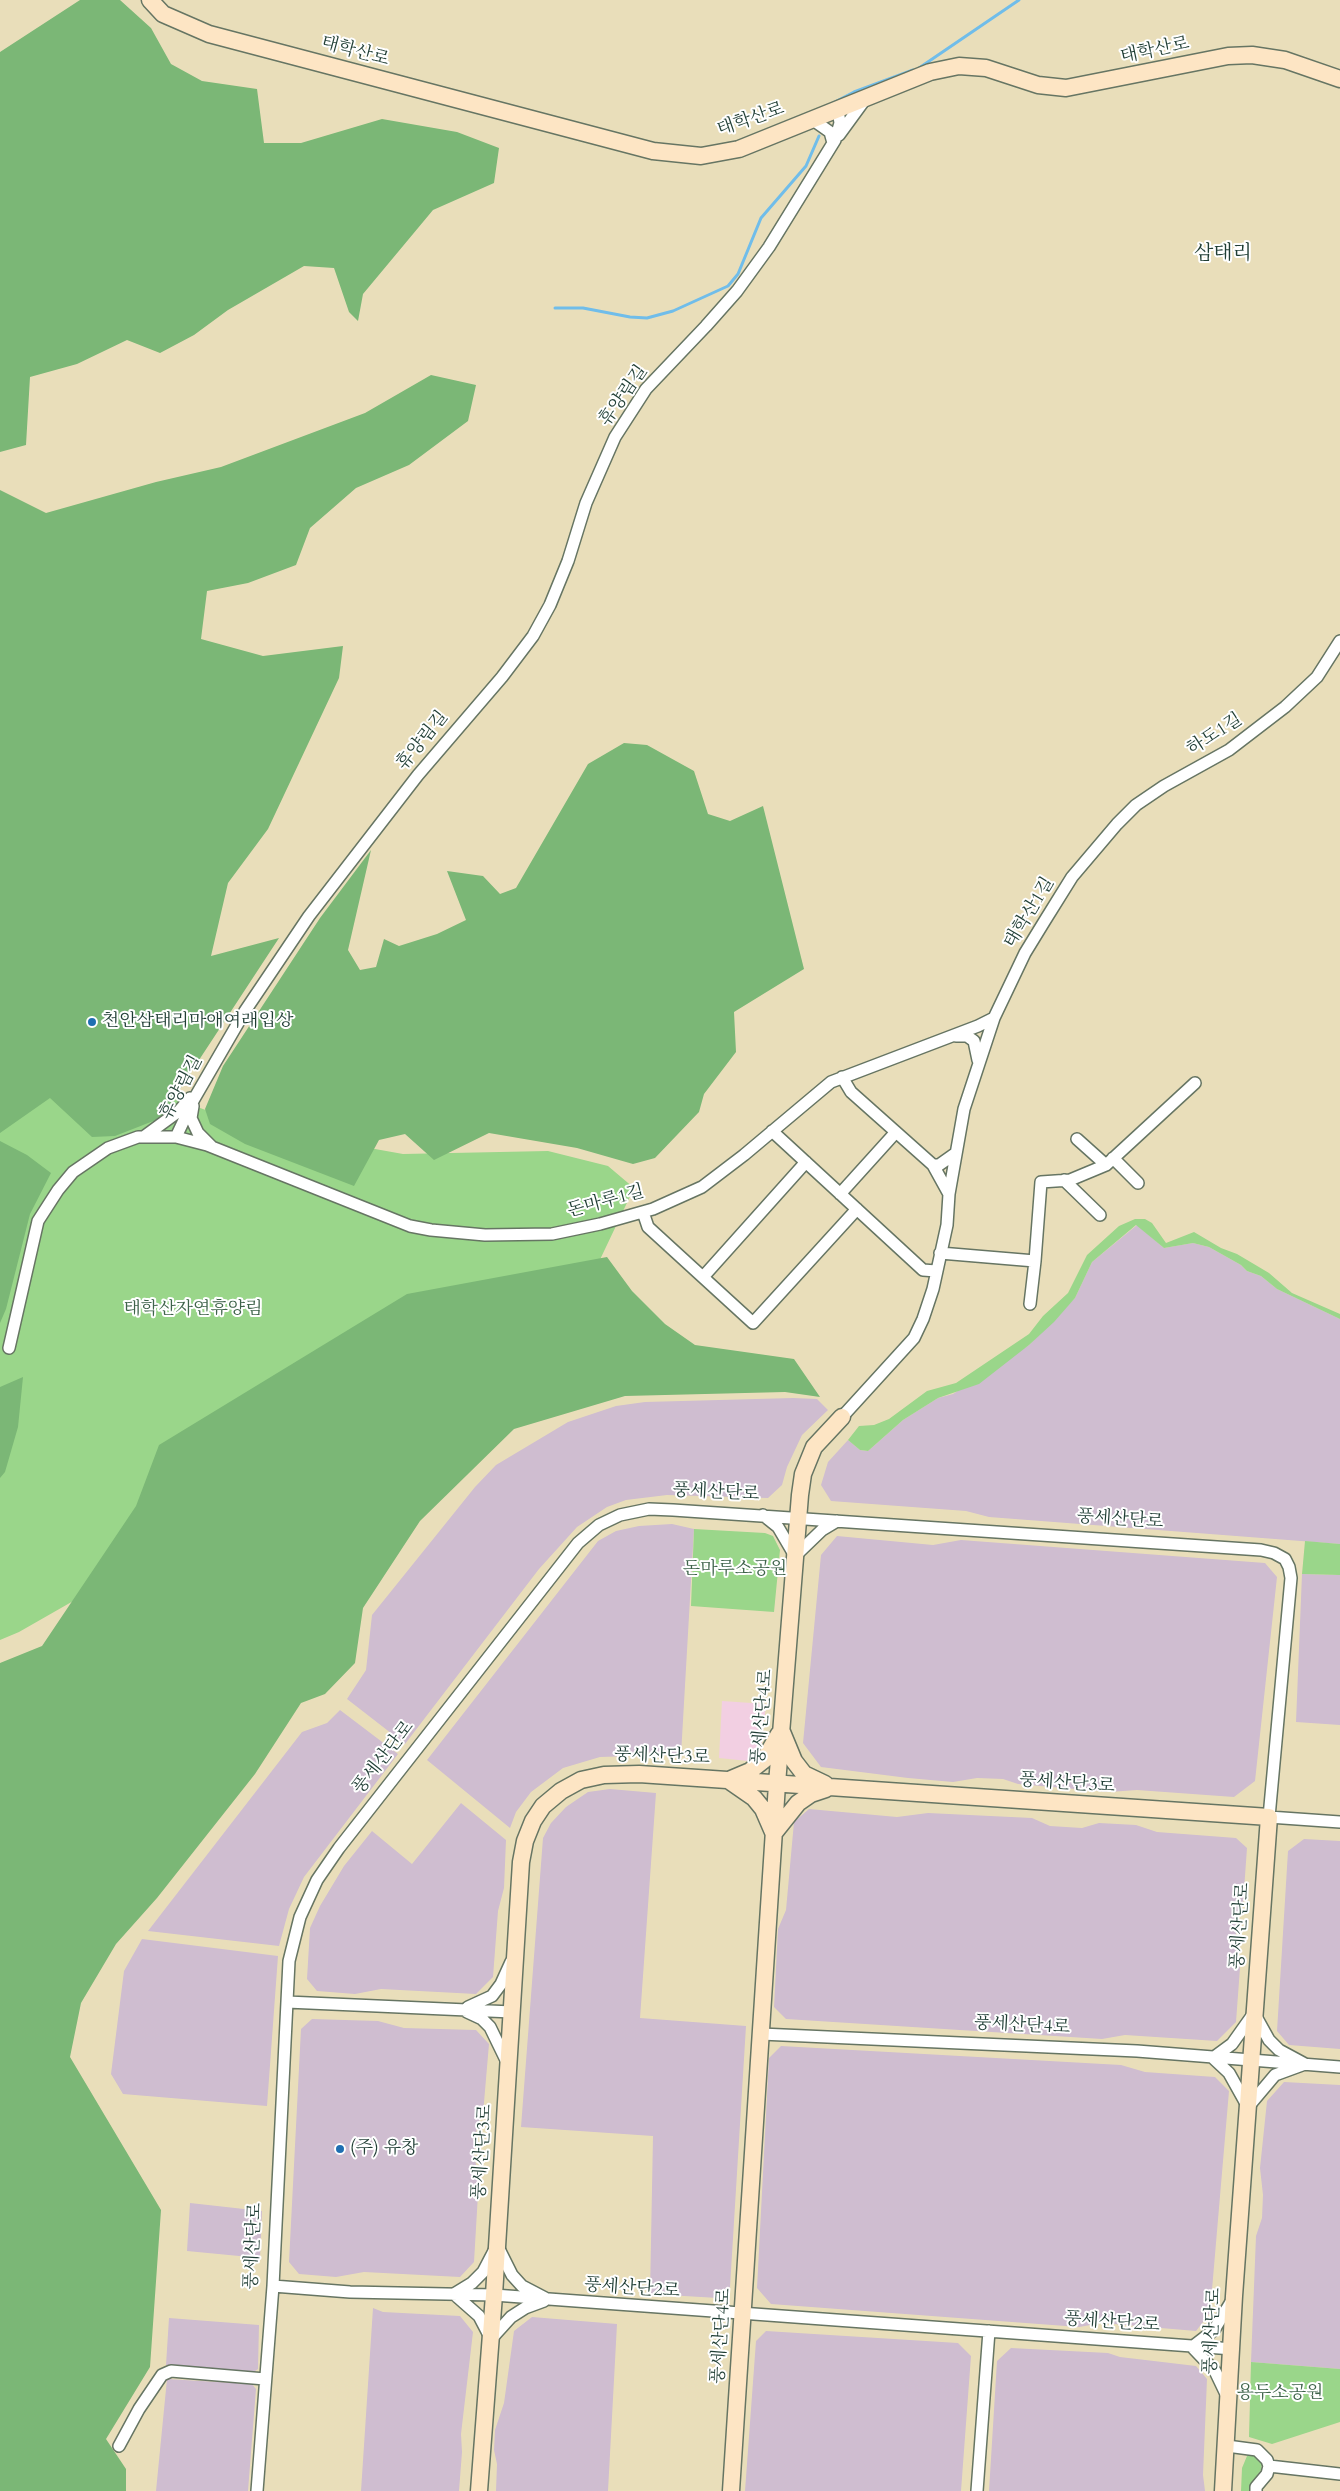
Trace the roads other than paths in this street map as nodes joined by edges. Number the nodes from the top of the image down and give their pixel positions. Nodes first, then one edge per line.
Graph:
1 (150, 0) edge
2 (1340, 79) edge
3 (866, 98) junction
4 (838, 110) junction
5 (813, 120) junction
6 (833, 143) junction
7 (1340, 641) edge
8 (1098, 846) joint
9 (994, 1018) junction
10 (951, 1036) junction
11 (978, 1062) junction
12 (842, 1077) junction
13 (1195, 1083) dead end
14 (203, 1084) junction
15 (194, 1099) junction
16 (772, 1131) junction
17 (896, 1132) junction
18 (143, 1137) junction
19 (176, 1137) junction
20 (1077, 1139) dead end
21 (212, 1147) junction
22 (956, 1153) junction
23 (806, 1162) junction
24 (1110, 1162) junction
25 (932, 1165) junction
26 (1064, 1180) junction
27 (1138, 1183) dead end
28 (840, 1194) junction
29 (949, 1194) junction
30 (857, 1209) junction
31 (643, 1212) junction
32 (1100, 1215) dead end
33 (940, 1253) junction
34 (1035, 1261) junction
35 (936, 1271) junction
36 (703, 1277) junction
37 (1030, 1304) dead end
38 (9, 1348) dead end
39 (842, 1417) joint
40 (763, 1515) junction
41 (798, 1517) junction
42 (837, 1520) junction
43 (796, 1556) junction
44 (782, 1730) junction
45 (728, 1780) junction
46 (777, 1784) junction
47 (831, 1788) junction
48 (1269, 1817) junction
49 (1340, 1822) edge
50 (774, 1833) junction
51 (515, 1953) junction
52 (287, 2002) junction
53 (461, 2010) junction
54 (512, 2012) junction
55 (1254, 2013) junction
56 (761, 2034) junction
57 (1213, 2058) junction
58 (1251, 2061) junction
59 (1305, 2064) junction
60 (508, 2065) junction
61 (1340, 2067) edge
62 (1248, 2107) junction
63 (497, 2246) junction
64 (273, 2286) junction
65 (454, 2294) junction
66 (494, 2295) junction
67 (1234, 2296) junction
68 (549, 2300) junction
69 (744, 2315) junction
70 (989, 2331) junction
71 (491, 2339) junction
72 (1192, 2347) junction
73 (1233, 2349) junction
74 (265, 2379) junction
75 (1228, 2398) junction
76 (119, 2446) dead end
77 (1226, 2446) junction
78 (1269, 2466) junction
79 (1340, 2474) edge
80 (257, 2491) edge
81 (480, 2491) edge
82 (731, 2491) edge
83 (977, 2491) edge
84 (1223, 2491) edge
85 (1256, 2491) edge

1 - 5 street, 태학산로
2 - 3 street, 태학산로
3 - 4 street, 태학산로
3 - 6 street
4 - 5 street, 태학산로
4 - 6 street, 휴양림길
5 - 6 street
6 - 14 street, 휴양림길
7 - 8 street, 하도1길
8 - 9 street, 태학산1길
9 - 10 street, 돈마루1길
9 - 11 street
10 - 11 street
10 - 12 street, 돈마루1길
11 - 22 street
12 - 16 street, 돈마루1길
12 - 17 street
13 - 24 street
14 - 15 street, 휴양림길
14 - 18 street
15 - 19 street, 휴양림길
15 - 21 street
16 - 23 street
16 - 31 street, 돈마루1길
17 - 25 street
17 - 28 street
18 - 19 street, 휴양림길
18 - 38 street, 휴양림길
19 - 21 street, 돈마루1길
20 - 24 street
21 - 31 street, 돈마루1길
22 - 25 street
22 - 29 street
23 - 28 street
23 - 36 street
24 - 26 street
24 - 27 street
25 - 29 street
26 - 32 street
26 - 34 street
28 - 30 street
29 - 33 street
30 - 35 street
30 - 36 street
31 - 36 street
33 - 34 street
33 - 35 street
34 - 37 street
35 - 39 street
39 - 41 street, 풍세산단4로
40 - 41 street, 풍세산단로
40 - 43 street
40 - 52 street, 풍세산단로
41 - 42 street, 풍세산단로
41 - 43 street, 풍세산단4로
42 - 43 street
42 - 48 street, 풍세산단로
43 - 44 street, 풍세산단4로
44 - 45 street
44 - 46 street, 풍세산단4로
44 - 47 street
45 - 46 street, 풍세산단3로
45 - 50 street
45 - 51 street, 풍세산단3로
46 - 47 street, 풍세산단3로
46 - 50 street, 풍세산단4로
47 - 48 street, 풍세산단3로
47 - 50 street
48 - 49 street
48 - 55 street, 풍세산단로
50 - 56 street, 풍세산단4로
51 - 53 street
51 - 54 street, 풍세산단3로
52 - 53 street
52 - 64 street, 풍세산단로
53 - 54 street
53 - 60 street
54 - 60 street, 풍세산단3로
55 - 57 street
55 - 58 street, 풍세산단로
55 - 59 street
56 - 57 street, 풍세산단4로
56 - 69 street, 풍세산단4로
57 - 58 street, 풍세산단4로
57 - 62 street
58 - 59 street, 풍세산단4로
58 - 62 street, 풍세산단로
59 - 61 street, 풍세산단4로
59 - 62 street
60 - 63 street, 풍세산단3로
62 - 67 street, 풍세산단로
63 - 65 street
63 - 66 street, 풍세산단3로
63 - 68 street
64 - 65 street, 풍세산단2로
64 - 74 street, 풍세산단로
65 - 66 street, 풍세산단2로
65 - 71 street
66 - 68 street, 풍세산단2로
66 - 71 street, 풍세산단3로
67 - 72 street
67 - 73 street, 풍세산단로
68 - 69 street, 풍세산단2로
68 - 71 street
69 - 70 street, 풍세산단2로
69 - 82 street, 풍세산단4로
70 - 72 street, 풍세산단2로
70 - 83 street
71 - 81 street, 풍세산단3로
72 - 73 street, 풍세산단2로
72 - 75 street
73 - 75 street, 풍세산단로
74 - 76 street
74 - 80 street, 풍세산단로
75 - 77 street, 풍세산단로
77 - 78 street
77 - 84 street, 풍세산단로
78 - 79 street
78 - 85 street

